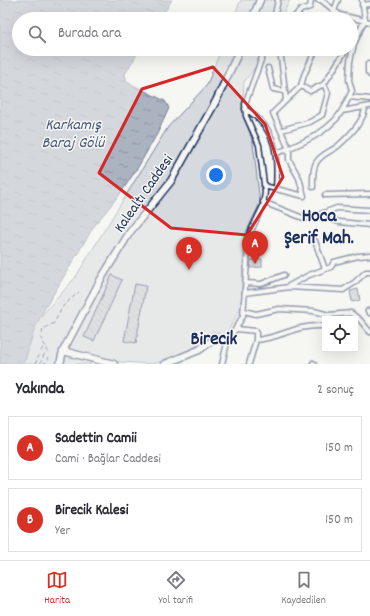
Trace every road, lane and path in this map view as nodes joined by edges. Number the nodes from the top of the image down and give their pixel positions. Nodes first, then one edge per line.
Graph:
1 (260, 0) edge
2 (278, 0) edge
3 (311, 0) edge
4 (318, 0) edge
5 (338, 0) edge
6 (362, 0) edge
7 (370, 4) edge
8 (362, 6) junction
9 (334, 10) junction
10 (255, 12) edge
11 (275, 12) edge
12 (299, 12) edge
13 (336, 12) edge
14 (358, 18) edge
15 (365, 19) junction
16 (370, 22) edge
17 (358, 35) edge
18 (237, 56) edge
19 (262, 56) edge
20 (281, 56) edge
21 (313, 56) edge
22 (341, 56) edge
23 (352, 56) edge
24 (368, 64) dead end
25 (268, 68) dead end
26 (370, 75) edge
27 (324, 84) junction
28 (301, 86) junction
29 (284, 91) junction
30 (349, 97) junction
31 (370, 99) edge
32 (286, 100) junction
33 (368, 107) edge
34 (245, 109) junction
35 (342, 111) junction
36 (282, 130) junction
37 (289, 149) junction
38 (277, 153) junction
39 (264, 186) junction
40 (313, 188) dead end
41 (276, 189) junction
42 (370, 194) edge
43 (325, 195) dead end
44 (263, 202) junction
45 (369, 210) dead end
46 (318, 215) junction
47 (370, 225) edge
48 (315, 241) dead end
49 (370, 255) edge
50 (325, 269) junction
51 (370, 272) edge
52 (284, 275) dead end
53 (246, 283) junction
54 (286, 288) junction
55 (79, 292) dead end
56 (246, 293) junction
57 (244, 311) junction
58 (322, 326) dead end
59 (236, 329) junction
60 (370, 332) edge
61 (229, 340) junction
62 (256, 340) junction
63 (44, 344) junction
64 (47, 346) junction
65 (63, 351) junction
66 (95, 362) edge
67 (35, 364) edge
68 (40, 364) edge
69 (43, 364) edge
70 (60, 364) edge
71 (114, 364) edge
72 (165, 364) edge
73 (222, 364) edge
74 (249, 364) edge

1 - 10 street
2 - 11 street
3 - 12 street
4 - 9 street
5 - 9 street
6 - 8 street
7 - 8 street
8 - 15 street
9 - 13 street
14 - 15 street
15 - 16 street
15 - 17 street
18 - 65 street, Kalealtı Caddesi
19 - 34 street
20 - 29 street
21 - 28 street
22 - 27 street
23 - 30 street
24 - 26 street
25 - 29 street
27 - 28 street
27 - 36 street
28 - 32 street
29 - 32 street
30 - 31 street
30 - 35 street
32 - 36 street
33 - 35 street
33 - 40 street
34 - 38 street
34 - 39 street
35 - 37 street
36 - 37 street
37 - 38 street
37 - 41 street
38 - 41 street
39 - 41 street
39 - 44 street
42 - 43 street
44 - 46 street
44 - 53 street
45 - 46 street
46 - 47 street
48 - 50 street
49 - 50 street
50 - 54 street
51 - 54 street
52 - 53 street
53 - 56 street
54 - 56 street
55 - 63 path
56 - 57 street
57 - 59 street
57 - 60 street
58 - 62 street
59 - 61 street
59 - 62 street
61 - 72 street
61 - 73 street
62 - 74 street
63 - 64 path
63 - 67 path
64 - 68 path
64 - 69 path
65 - 66 street
65 - 70 street, Kalealtı Caddesi
66 - 71 street

